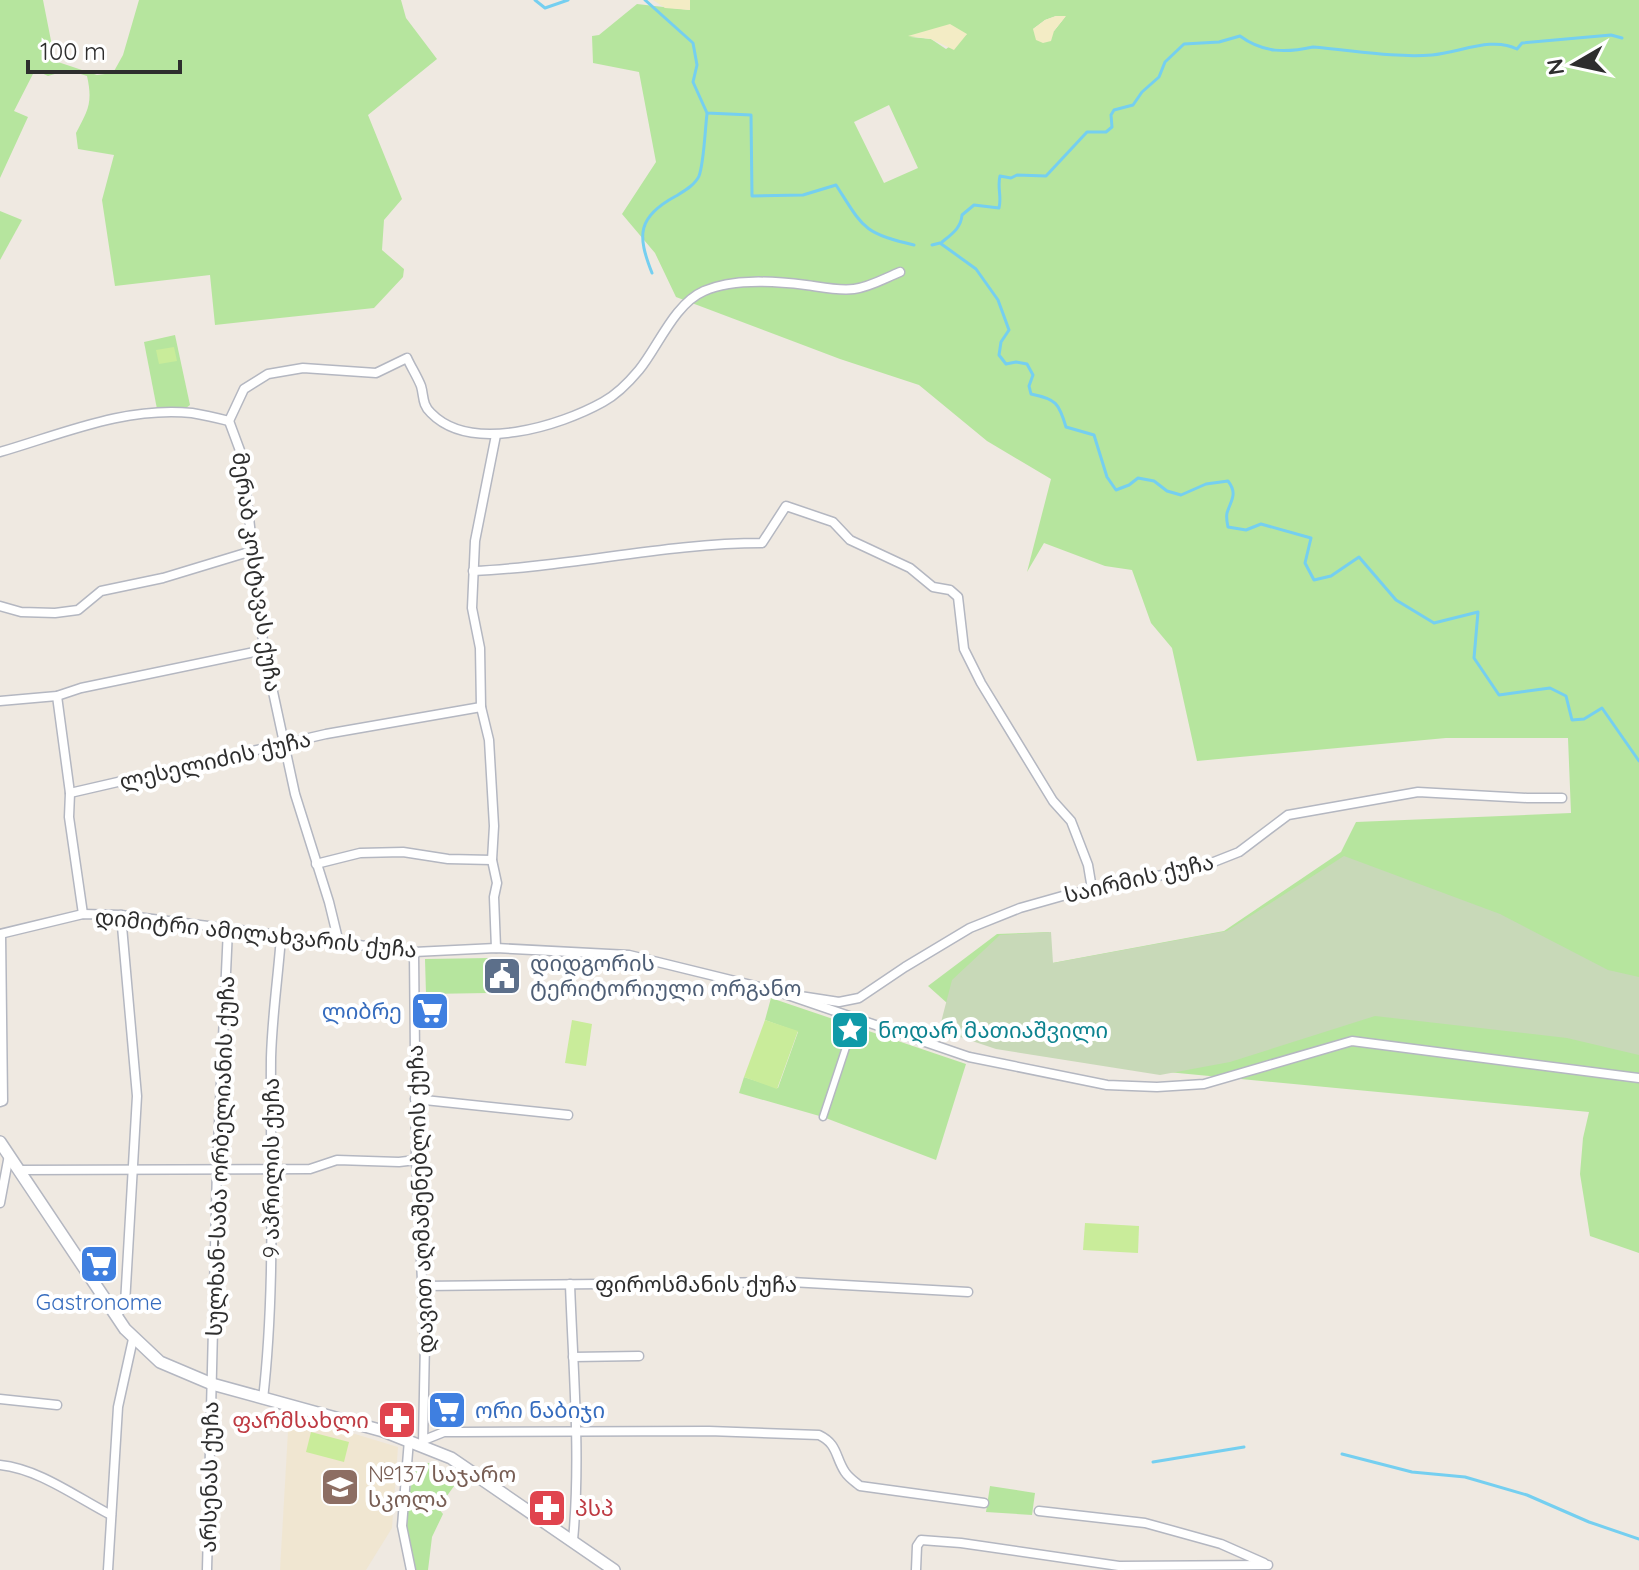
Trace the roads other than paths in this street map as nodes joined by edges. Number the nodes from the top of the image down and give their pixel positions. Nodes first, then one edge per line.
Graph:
1 (900, 272) dead end
2 (229, 421) junction
3 (496, 435) junction
4 (0, 452) edge
5 (252, 551) junction
6 (473, 571) junction
7 (0, 606) edge
8 (264, 650) junction
9 (57, 696) junction
10 (0, 701) edge
11 (481, 707) junction
12 (286, 745) junction
13 (70, 793) junction
14 (1562, 798) dead end
15 (492, 860) junction
16 (316, 864) junction
17 (1092, 889) junction
18 (83, 914) junction
19 (121, 915) junction
20 (228, 929) junction
21 (0, 934) edge
22 (281, 937) junction
23 (339, 943) junction
24 (496, 948) junction
25 (414, 952) junction
26 (776, 991) junction
27 (855, 1020) junction
28 (1639, 1078) edge
29 (415, 1099) junction
30 (0, 1102) edge
31 (568, 1115) dead end
32 (823, 1117) dead end
33 (0, 1142) edge
34 (9, 1155) junction
35 (416, 1160) junction
36 (217, 1168) junction
37 (19, 1170) junction
38 (132, 1170) junction
39 (272, 1170) junction
40 (0, 1203) edge
41 (570, 1284) junction
42 (424, 1286) junction
43 (968, 1292) dead end
44 (116, 1316) junction
45 (133, 1339) junction
46 (639, 1356) dead end
47 (573, 1357) junction
48 (212, 1384) junction
49 (0, 1399) edge
50 (263, 1399) junction
51 (57, 1405) dead end
52 (576, 1431) junction
53 (409, 1440) junction
54 (423, 1442) junction
55 (0, 1465) edge
56 (984, 1503) dead end
57 (1039, 1511) dead end
58 (111, 1515) junction
59 (573, 1540) junction
60 (1268, 1567) edge
61 (1118, 1568) edge
62 (916, 1569) edge
63 (108, 1570) edge
64 (207, 1570) edge
65 (411, 1570) edge
66 (614, 1570) edge

1 - 3 street, მერაბ კოსტავას ქუჩა
2 - 3 street, მერაბ კოსტავას ქუჩა
2 - 4 street
2 - 5 street, მერაბ კოსტავას ქუჩა
3 - 6 street
5 - 7 street
5 - 8 street, მერაბ კოსტავას ქუჩა
6 - 11 street
6 - 17 street
8 - 9 street
8 - 12 street, მერაბ კოსტავას ქუჩა
9 - 10 street
9 - 13 street
11 - 12 street, ლესელიძის ქუჩა
11 - 15 street
12 - 13 street, ლესელიძის ქუჩა
12 - 16 street, მერაბ კოსტავას ქუჩა
13 - 18 street
14 - 17 street, საირმის ქუჩა
15 - 16 street
15 - 24 street
16 - 23 street, მერაბ კოსტავას ქუჩა
17 - 26 street, საირმის ქუჩა
18 - 19 street, დიმიტრი ამილახვარის ქუჩა
18 - 21 street, დიმიტრი ამილახვარის ქუჩა
19 - 20 street, დიმიტრი ამილახვარის ქუჩა
19 - 38 street
20 - 22 street, დიმიტრი ამილახვარის ქუჩა
20 - 36 street, სულხან-საბა ორბელიანის ქუჩა
21 - 30 street
22 - 23 street, დიმიტრი ამილახვარის ქუჩა
22 - 39 street, 9 აპრილის ქუჩა
23 - 25 street, დიმიტრი ამილახვარის ქუჩა
24 - 25 street, დიმიტრი ამილახვარის ქუჩა
24 - 26 street, დიმიტრი ამილახვარის ქუჩა
25 - 29 street, დავით აღმაშენებლის ქუჩა
26 - 27 street, დიმიტრი ამილახვარის ქუჩა
27 - 28 street, დიმიტრი ამილახვარის ქუჩა
27 - 32 street
29 - 31 street
29 - 35 street, დავით აღმაშენებლის ქუჩა
33 - 34 main road
34 - 37 main road
34 - 40 street
35 - 39 street
35 - 42 street, დავით აღმაშენებლის ქუჩა
36 - 38 street
36 - 39 street
36 - 48 street, სულხან-საბა ორბელიანის ქუჩა
37 - 38 street
37 - 44 main road
38 - 44 street
39 - 50 street, 9 აპრილის ქუჩა
41 - 42 street, ფიროსმანის ქუჩა
41 - 43 street, ფიროსმანის ქუჩა
41 - 47 street
42 - 54 street, დავით აღმაშენებლის ქუჩა
44 - 45 main road
45 - 48 main road
45 - 58 street
46 - 47 street
47 - 52 street
48 - 50 main road
48 - 64 street, არსენას ქუჩა
49 - 51 street
50 - 53 main road
52 - 54 street
52 - 56 street
52 - 59 street
53 - 54 main road
53 - 65 street
54 - 59 main road
55 - 58 street
57 - 60 street
58 - 63 street
59 - 66 main road
60 - 61 street
61 - 62 street

